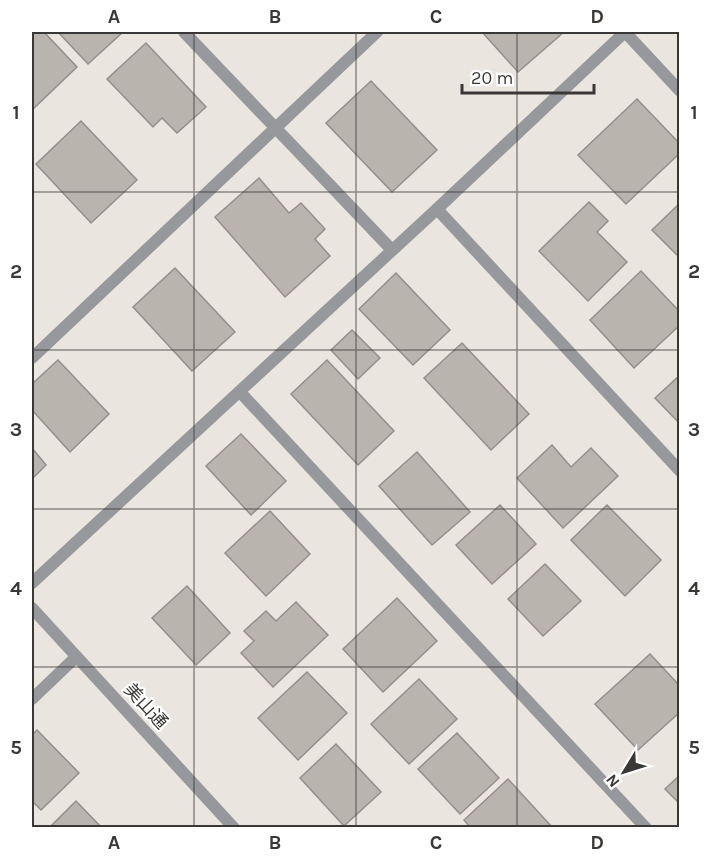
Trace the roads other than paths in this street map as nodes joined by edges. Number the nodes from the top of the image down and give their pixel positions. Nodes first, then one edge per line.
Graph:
1 (184, 32) edge
2 (377, 32) edge
3 (680, 91) edge
4 (275, 128) junction
5 (437, 209) junction
6 (392, 250) junction
7 (32, 358) edge
8 (240, 392) junction
9 (680, 471) edge
10 (32, 583) edge
11 (32, 608) edge
12 (76, 657) junction
13 (32, 699) edge
14 (234, 828) edge
15 (646, 828) edge

1 - 4 street
2 - 4 street
3 - 5 street
4 - 6 street
4 - 7 street
5 - 6 street
5 - 9 street
6 - 8 street
8 - 10 street
8 - 15 street
11 - 12 street, 美山通
12 - 13 street
12 - 14 street, 美山通

